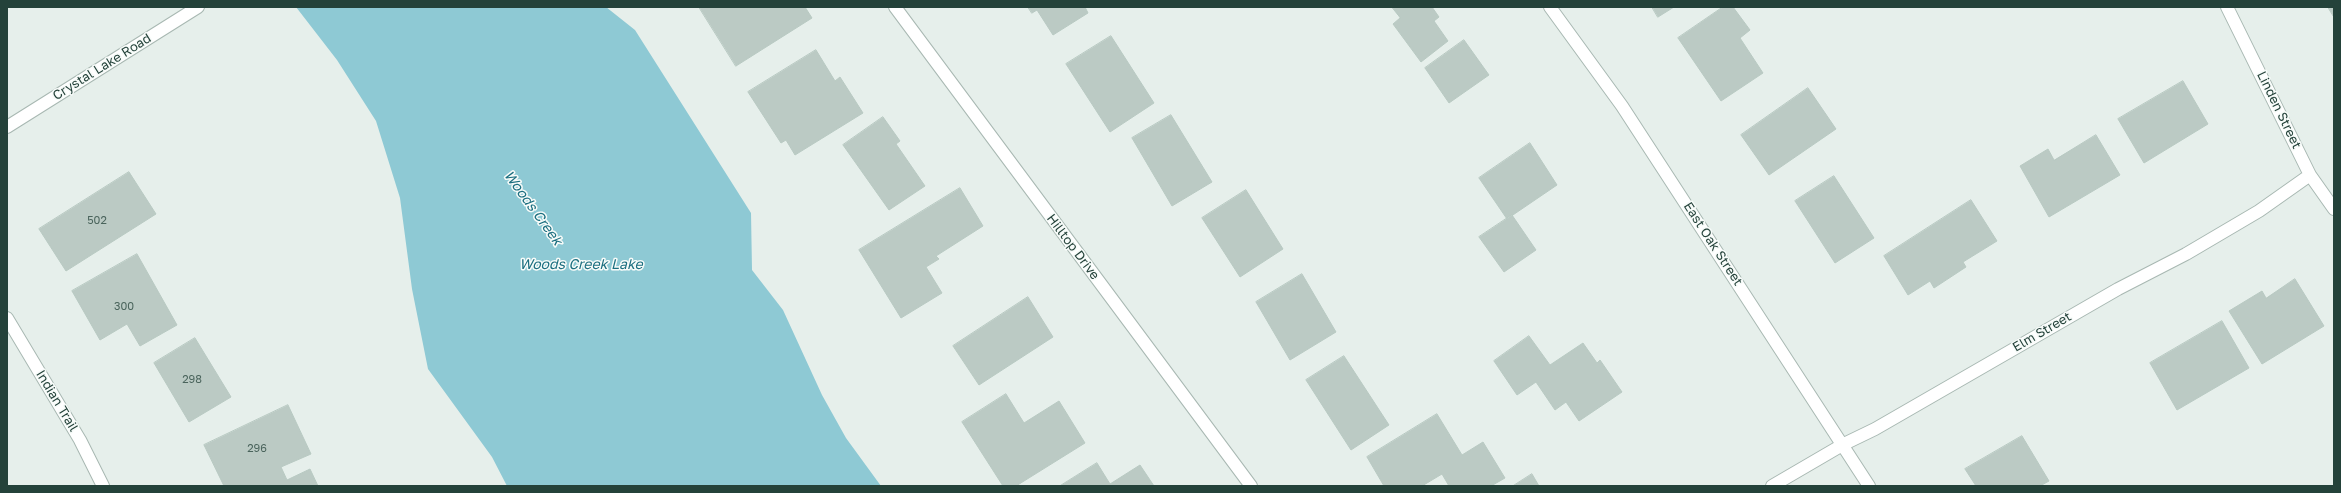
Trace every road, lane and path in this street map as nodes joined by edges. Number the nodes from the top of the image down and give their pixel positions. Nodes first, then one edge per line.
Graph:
1 (198, 7) edge
2 (895, 7) edge
3 (1550, 7) edge
4 (2227, 7) edge
5 (7, 127) edge
6 (2310, 175) junction
7 (2334, 209) edge
8 (7, 318) edge
9 (1844, 444) junction
10 (103, 486) edge
11 (1251, 486) edge
12 (1772, 486) edge
13 (1869, 486) edge

1 - 5 street, Crystal Lake Road
2 - 11 street, Hilltop Drive
3 - 9 street, East Oak Street
4 - 6 street, Linden Street
6 - 7 street, Linden Street
6 - 9 street, Elm Street
8 - 10 street, Indian Trail
9 - 12 street, Elm Street
9 - 13 street, East Oak Street

